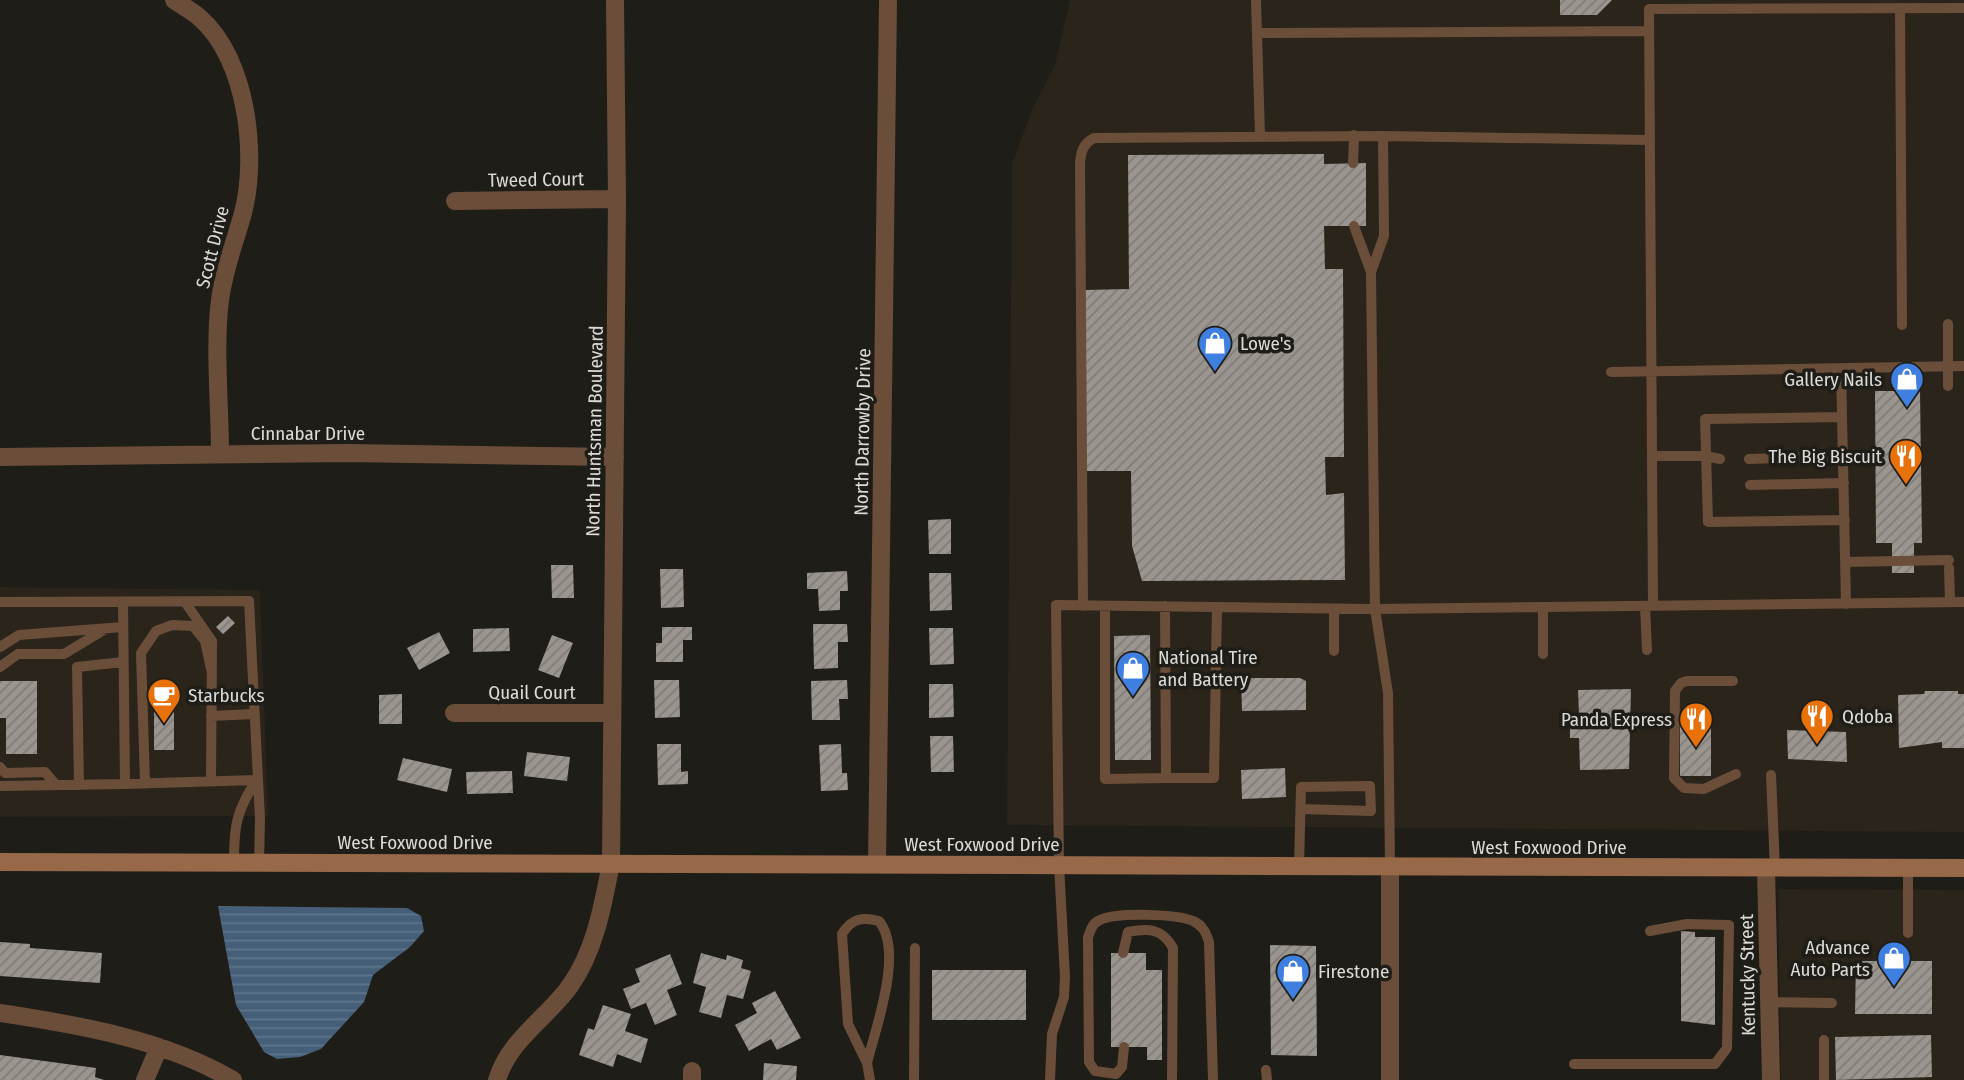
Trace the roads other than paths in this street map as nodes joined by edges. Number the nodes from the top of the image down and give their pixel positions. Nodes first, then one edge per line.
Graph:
1 (174, 0) edge
2 (615, 0) edge
3 (888, 0) edge
4 (1256, 0) edge
5 (1667, 5) edge
6 (1900, 8) junction
7 (1964, 8) edge
8 (1649, 31) junction
9 (1256, 33) junction
10 (1353, 135) junction
11 (1261, 136) junction
12 (1383, 136) junction
13 (1650, 140) junction
14 (1353, 163) dead end
15 (617, 199) junction
16 (455, 201) dead end
17 (1354, 226) dead end
18 (1371, 272) junction
19 (1948, 324) dead end
20 (1902, 326) dead end
21 (1964, 366) edge
22 (1948, 367) junction
23 (1841, 368) junction
24 (1651, 369) junction
25 (1611, 372) dead end
26 (1948, 386) dead end
27 (1842, 417) junction
28 (220, 454) junction
29 (1652, 456) junction
30 (1706, 456) junction
31 (1843, 456) junction
32 (0, 457) edge
33 (615, 457) junction
34 (1720, 459) dead end
35 (1749, 459) dead end
36 (1844, 483) junction
37 (1707, 485) junction
38 (1721, 485) dead end
39 (1750, 485) dead end
40 (1845, 520) junction
41 (1846, 562) junction
42 (0, 602) edge
43 (185, 602) junction
44 (1950, 602) junction
45 (1964, 602) edge
46 (123, 603) junction
47 (1846, 604) junction
48 (1083, 606) junction
49 (1105, 606) junction
50 (1165, 606) junction
51 (1649, 606) junction
52 (1217, 607) junction
53 (1543, 607) junction
54 (1334, 608) junction
55 (1375, 609) junction
56 (123, 627) junction
57 (105, 629) junction
58 (0, 647) edge
59 (1647, 650) dead end
60 (1334, 652) dead end
61 (1543, 654) dead end
62 (123, 662) junction
63 (0, 667) edge
64 (211, 669) junction
65 (1733, 681) dead end
66 (454, 713) dead end
67 (611, 713) junction
68 (254, 714) junction
69 (211, 716) junction
70 (0, 767) edge
71 (1737, 774) dead end
72 (1771, 775) dead end
73 (1166, 778) junction
74 (256, 780) junction
75 (211, 781) junction
76 (125, 783) junction
77 (145, 783) junction
78 (56, 785) junction
79 (79, 785) junction
80 (0, 786) edge
81 (1301, 809) junction
82 (0, 863) edge
83 (233, 863) junction
84 (259, 863) junction
85 (611, 863) junction
86 (877, 864) junction
87 (1059, 865) junction
88 (1299, 866) junction
89 (1390, 867) junction
90 (1908, 868) junction
91 (1964, 868) edge
92 (1770, 869) junction
93 (1650, 931) dead end
94 (1908, 933) dead end
95 (915, 948) dead end
96 (1123, 953) dead end
97 (1769, 1002) junction
98 (1832, 1003) dead end
99 (0, 1013) edge
100 (1824, 1040) dead end
101 (159, 1047) junction
102 (1124, 1047) dead end
103 (867, 1063) junction
104 (1574, 1064) dead end
105 (145, 1080) edge
106 (233, 1080) edge
107 (497, 1080) edge
108 (870, 1080) edge
109 (914, 1080) edge
110 (1050, 1080) edge
111 (1172, 1080) edge
112 (1213, 1080) edge
113 (1390, 1080) edge
114 (1771, 1080) edge
115 (1824, 1080) edge

1 - 28 street, Scott Drive
2 - 15 street, North Huntsman Boulevard
3 - 86 street, North Darrowby Drive
4 - 9 lane
5 - 6 lane
5 - 8 lane
6 - 7 lane
6 - 20 lane
8 - 9 lane
8 - 13 lane
9 - 11 lane
10 - 11 lane
10 - 12 lane
10 - 14 lane
11 - 48 lane
12 - 13 lane
12 - 18 lane
13 - 24 lane
15 - 16 street, Tweed Court
15 - 33 street, North Huntsman Boulevard
17 - 18 lane
18 - 55 lane
19 - 22 lane
21 - 22 lane
22 - 23 lane
22 - 26 lane
23 - 24 lane
23 - 27 lane
24 - 25 lane
24 - 29 lane
27 - 30 lane
27 - 31 lane
28 - 32 street, Cinnabar Drive
28 - 33 street, Cinnabar Drive
29 - 30 lane
29 - 51 lane
30 - 34 lane
30 - 37 lane
31 - 35 lane
31 - 36 lane
33 - 67 street, North Huntsman Boulevard
36 - 39 lane
36 - 40 lane
37 - 38 lane
37 - 40 lane
40 - 41 lane
41 - 44 lane
41 - 47 lane
42 - 46 lane
43 - 46 lane
43 - 64 lane
43 - 68 lane
44 - 45 lane
44 - 47 lane
46 - 56 lane
47 - 51 lane
48 - 49 lane
48 - 87 lane
49 - 50 lane
49 - 73 lane
50 - 52 lane
50 - 73 lane
51 - 53 lane
51 - 59 lane
52 - 54 lane
52 - 73 lane
53 - 55 lane
53 - 61 lane
54 - 55 lane
54 - 60 lane
55 - 89 lane
56 - 57 lane
56 - 62 lane
57 - 58 lane
57 - 63 lane
62 - 76 lane
62 - 79 lane
64 - 69 lane
64 - 77 lane
65 - 71 lane
66 - 67 street, Quail Court
67 - 85 street, North Huntsman Boulevard
68 - 69 lane
68 - 74 lane
69 - 75 lane
70 - 78 lane
72 - 92 lane
74 - 75 lane
74 - 83 lane
74 - 84 lane
75 - 77 lane
76 - 77 lane
76 - 79 lane
78 - 79 lane
78 - 80 lane
81 - 81 lane
81 - 88 lane
82 - 83 main road, West Foxwood Drive
83 - 84 main road, West Foxwood Drive
84 - 85 main road, West Foxwood Drive
85 - 86 main road, West Foxwood Drive
85 - 107 street, North Huntsman Boulevard
86 - 87 main road, West Foxwood Drive
87 - 88 main road, West Foxwood Drive
87 - 110 lane
88 - 89 main road, West Foxwood Drive
89 - 92 main road, West Foxwood Drive
89 - 113 street
90 - 91 main road, West Foxwood Drive
90 - 92 main road, West Foxwood Drive
90 - 94 lane
92 - 97 street, Kentucky Street
93 - 104 lane
95 - 109 lane
96 - 111 lane
97 - 98 lane
97 - 114 street, Kentucky Street
99 - 101 street
100 - 115 lane
101 - 105 street
101 - 106 street
102 - 112 lane
103 - 103 lane
103 - 108 lane

